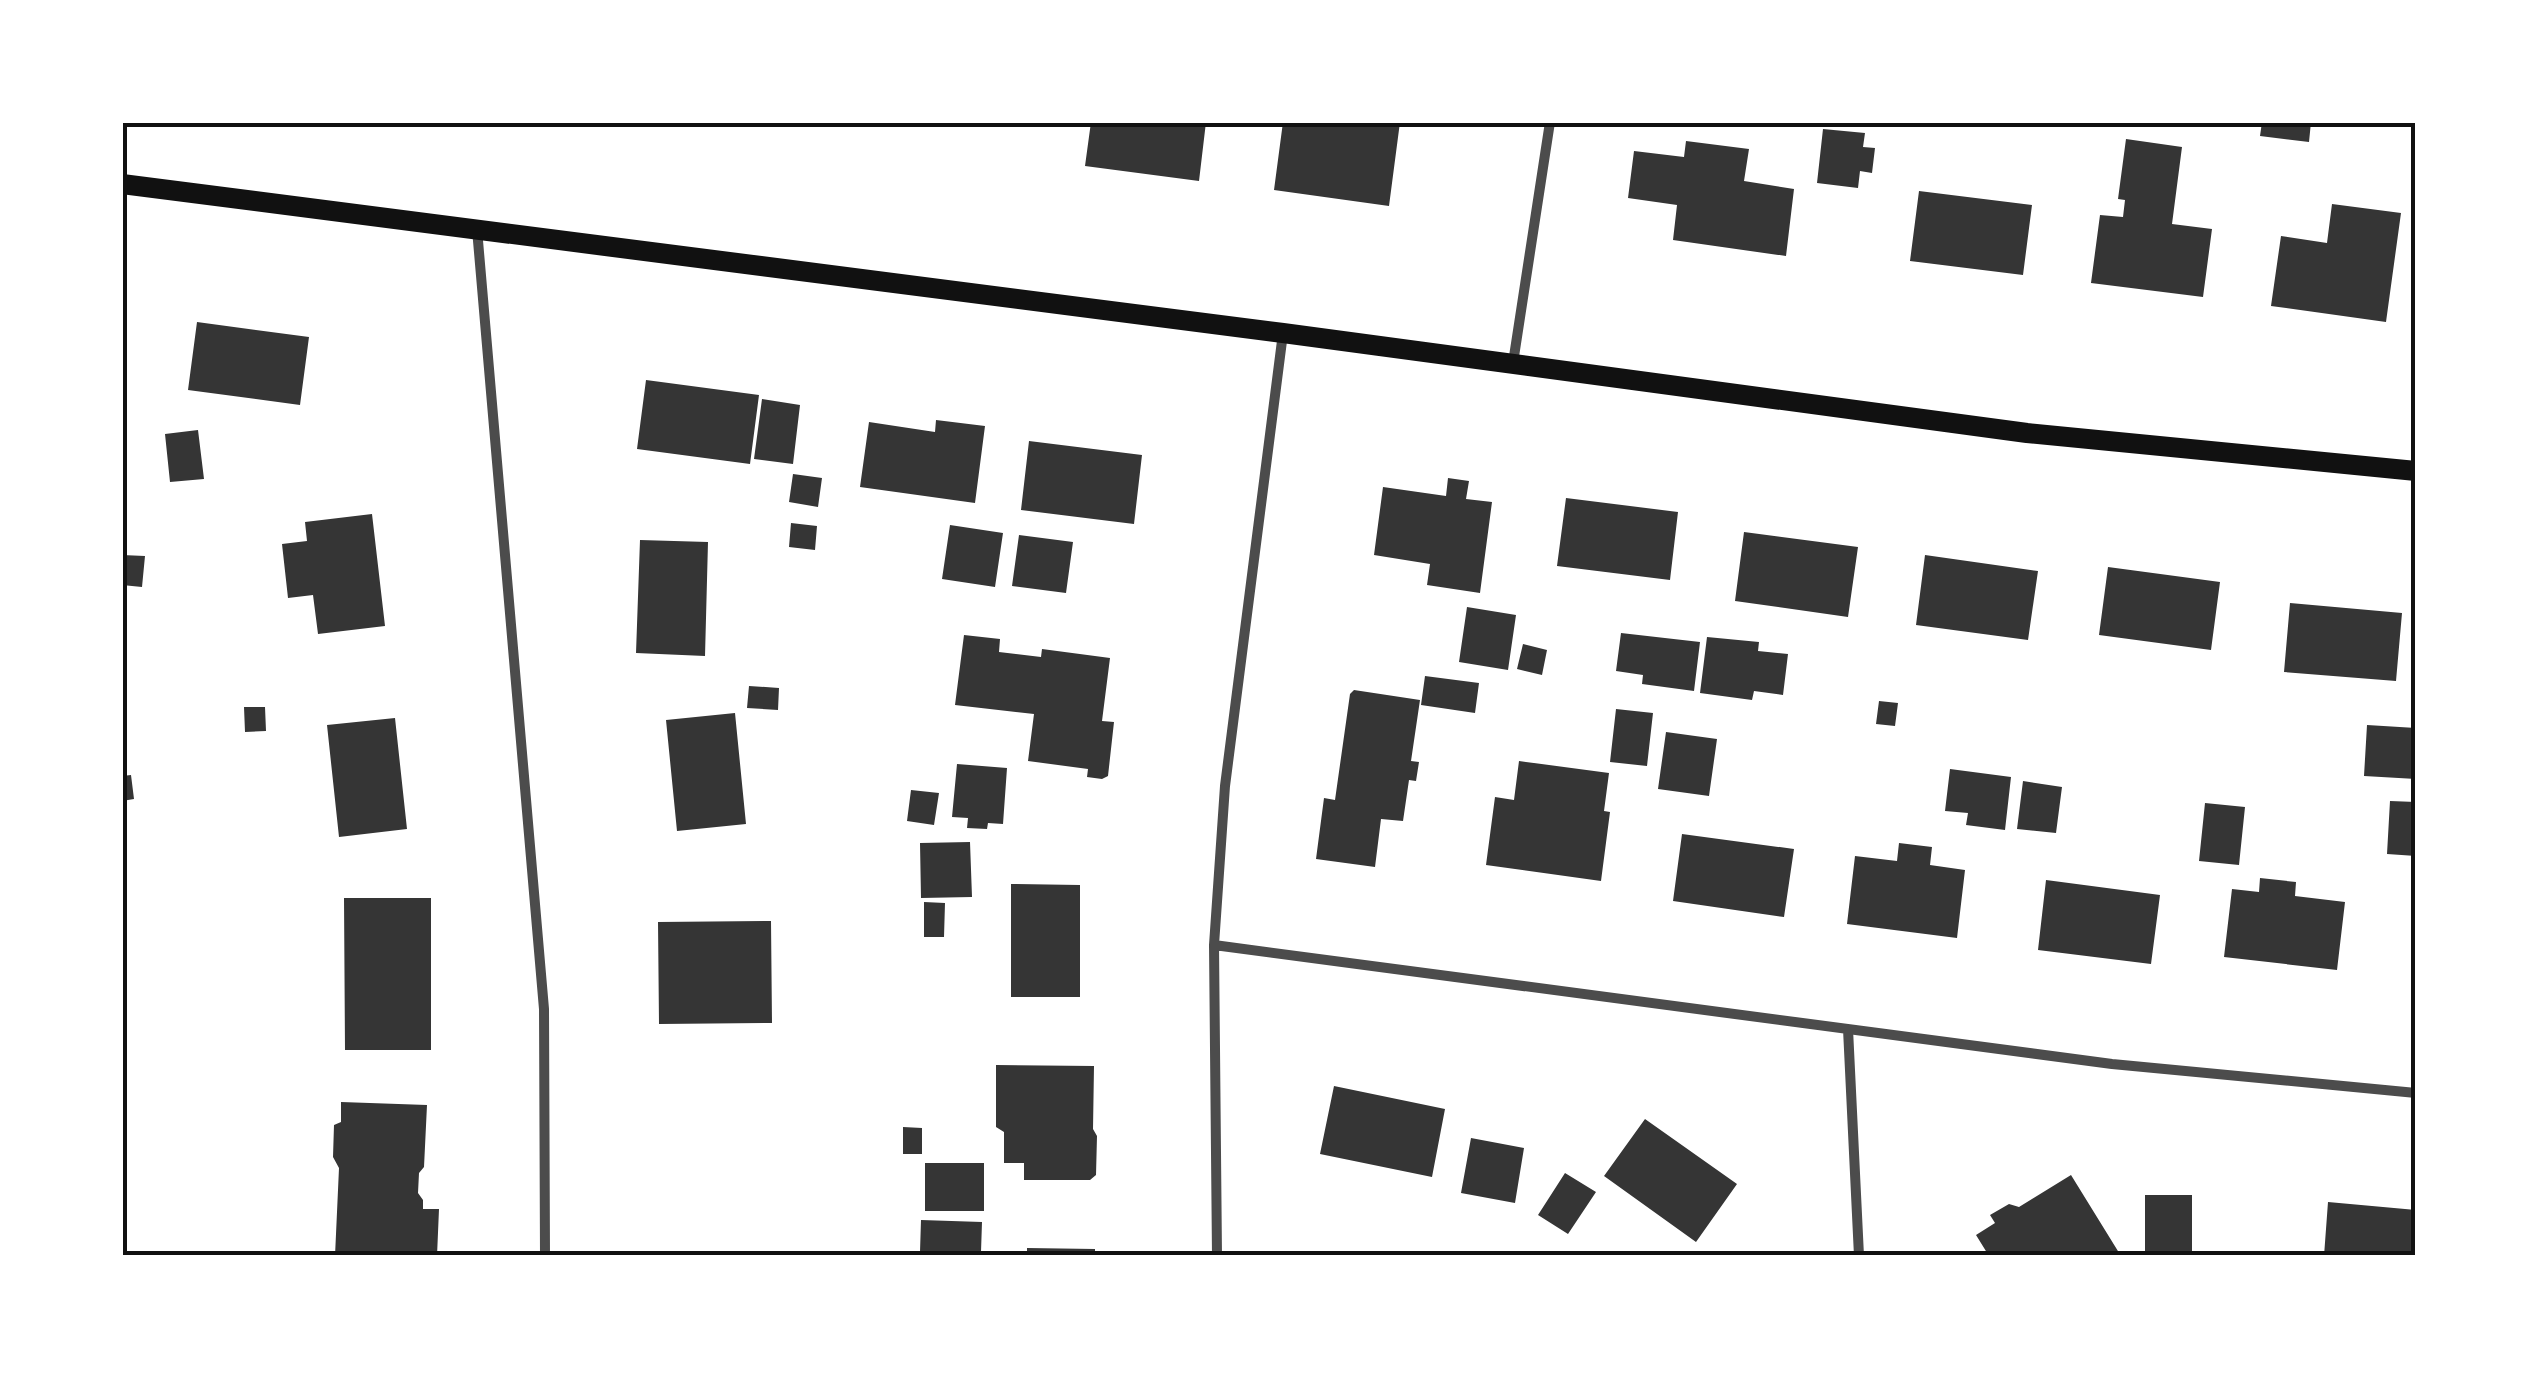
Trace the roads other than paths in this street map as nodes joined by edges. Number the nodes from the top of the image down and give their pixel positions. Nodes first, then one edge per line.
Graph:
1 (1550, 122) edge
2 (122, 184) edge
3 (477, 229) junction
4 (1283, 333) junction
5 (1514, 363) junction
6 (2416, 471) edge
7 (1214, 945) junction
8 (1848, 1028) junction
9 (2416, 1093) edge
10 (544, 1256) edge
11 (1217, 1256) edge
12 (1859, 1256) edge

1 - 5 street
2 - 3 main road
3 - 4 main road
3 - 10 street
4 - 5 main road
4 - 7 street
5 - 6 main road
7 - 8 street
7 - 11 street
8 - 9 street
8 - 12 street

